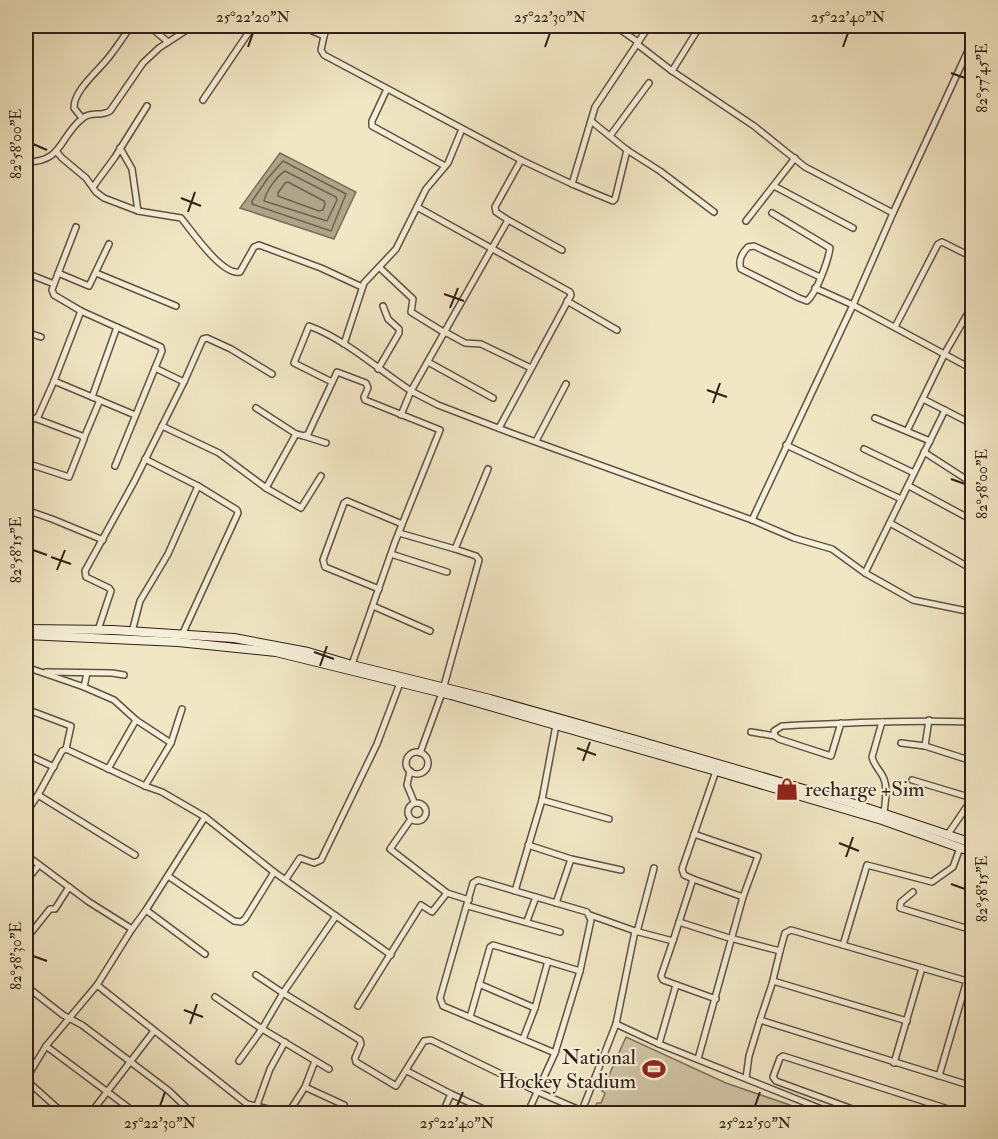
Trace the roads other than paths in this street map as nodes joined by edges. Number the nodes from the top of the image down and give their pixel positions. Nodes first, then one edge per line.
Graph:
1 (131, 26) edge
2 (149, 26) edge
3 (193, 26) edge
4 (253, 26) edge
5 (301, 26) edge
6 (327, 26) edge
7 (615, 26) edge
8 (649, 26) edge
9 (700, 26) edge
10 (324, 36) junction
11 (168, 42) junction
12 (972, 42) edge
13 (638, 43) junction
14 (672, 71) junction
15 (26, 78) edge
16 (649, 83) dead end
17 (387, 89) junction
18 (203, 100) dead end
19 (147, 106) dead end
20 (82, 118) junction
21 (591, 121) junction
22 (26, 123) edge
23 (462, 129) junction
24 (610, 136) junction
25 (120, 148) junction
26 (627, 150) junction
27 (56, 151) junction
28 (795, 158) junction
29 (521, 160) junction
30 (26, 162) edge
31 (445, 166) junction
32 (572, 184) junction
33 (774, 186) junction
34 (93, 187) junction
35 (417, 207) junction
36 (138, 211) junction
37 (714, 212) dead end
38 (772, 213) dead end
39 (893, 213) junction
40 (508, 220) junction
41 (746, 221) dead end
42 (76, 227) dead end
43 (853, 228) dead end
44 (109, 244) dead end
45 (491, 250) junction
46 (562, 250) dead end
47 (972, 257) edge
48 (379, 267) junction
49 (26, 273) edge
50 (58, 273) junction
51 (96, 273) junction
52 (820, 277) junction
53 (54, 284) junction
54 (362, 287) junction
55 (815, 288) junction
56 (567, 301) junction
57 (853, 305) junction
58 (176, 306) dead end
59 (383, 306) dead end
60 (972, 306) edge
61 (81, 311) junction
62 (117, 327) junction
63 (895, 327) junction
64 (617, 330) dead end
65 (26, 332) edge
66 (445, 332) junction
67 (41, 337) dead end
68 (344, 344) junction
69 (945, 353) junction
70 (428, 362) junction
71 (155, 368) junction
72 (531, 368) junction
73 (378, 369) junction
74 (972, 369) edge
75 (272, 374) dead end
76 (54, 381) junction
77 (184, 382) junction
78 (332, 382) junction
79 (566, 384) dead end
80 (411, 391) junction
81 (92, 397) junction
82 (493, 398) dead end
83 (923, 399) junction
84 (100, 400) junction
85 (256, 408) dead end
86 (945, 410) junction
87 (135, 415) junction
88 (401, 415) junction
89 (26, 417) edge
90 (875, 418) dead end
91 (37, 419) junction
92 (972, 424) edge
93 (162, 426) junction
94 (500, 428) junction
95 (907, 431) junction
96 (296, 434) junction
97 (304, 436) junction
98 (84, 438) junction
99 (536, 441) junction
100 (930, 441) junction
101 (326, 443) dead end
102 (786, 445) junction
103 (864, 449) dead end
104 (924, 452) junction
105 (145, 459) junction
106 (26, 463) edge
107 (115, 466) dead end
108 (488, 469) dead end
109 (914, 473) junction
110 (321, 476) dead end
111 (972, 483) edge
112 (198, 486) junction
113 (909, 486) junction
114 (266, 488) junction
115 (902, 499) junction
116 (26, 510) edge
117 (752, 520) junction
118 (972, 520) edge
119 (890, 523) junction
120 (402, 524) junction
121 (399, 533) junction
122 (103, 540) junction
123 (455, 549) junction
124 (391, 554) junction
125 (972, 569) edge
126 (447, 572) dead end
127 (865, 573) junction
128 (379, 589) junction
129 (972, 604) edge
130 (373, 606) junction
131 (971, 612) edge
132 (98, 630) junction
133 (430, 631) dead end
134 (132, 632) junction
135 (28, 633) edge
136 (182, 635) junction
137 (26, 651) edge
138 (26, 667) edge
139 (351, 668) junction
140 (46, 672) junction
141 (87, 673) junction
142 (124, 675) dead end
143 (400, 683) junction
144 (84, 687) junction
145 (443, 690) junction
146 (26, 709) edge
147 (182, 709) dead end
148 (136, 720) junction
149 (929, 720) junction
150 (882, 722) junction
151 (972, 722) edge
152 (841, 723) junction
153 (556, 725) junction
154 (751, 732) dead end
155 (775, 736) junction
156 (901, 742) dead end
157 (171, 743) junction
158 (925, 746) junction
159 (66, 749) junction
160 (420, 753) junction
161 (26, 754) edge
162 (972, 761) edge
163 (54, 767) junction
164 (108, 768) junction
165 (410, 771) junction
166 (716, 771) junction
167 (912, 780) dead end
168 (145, 786) junction
169 (38, 795) junction
170 (972, 798) edge
171 (542, 800) junction
172 (414, 802) junction
173 (26, 813) edge
174 (884, 813) junction
175 (205, 817) junction
176 (411, 819) junction
177 (609, 819) dead end
178 (694, 834) junction
179 (948, 834) junction
180 (972, 843) edge
181 (528, 845) junction
182 (960, 848) junction
183 (972, 852) edge
184 (26, 855) edge
185 (135, 855) dead end
186 (571, 859) junction
187 (39, 865) junction
188 (654, 868) dead end
189 (621, 870) dead end
190 (274, 872) junction
191 (168, 876) junction
192 (286, 879) junction
193 (693, 879) junction
194 (26, 881) edge
195 (69, 887) junction
196 (515, 891) junction
197 (913, 892) dead end
198 (447, 893) junction
199 (536, 897) junction
200 (743, 897) junction
201 (468, 903) junction
202 (556, 903) junction
203 (147, 910) junction
204 (590, 915) junction
205 (336, 916) junction
206 (527, 921) junction
207 (679, 922) junction
208 (132, 929) junction
209 (972, 930) edge
210 (636, 931) junction
211 (560, 932) dead end
212 (30, 934) dead end
213 (733, 939) junction
214 (673, 941) junction
215 (843, 945) junction
216 (780, 951) junction
217 (205, 954) dead end
218 (391, 955) junction
219 (548, 961) junction
220 (972, 963) edge
221 (922, 968) junction
222 (580, 971) junction
223 (256, 975) dead end
224 (773, 981) junction
225 (967, 981) junction
226 (479, 984) junction
227 (97, 985) junction
228 (676, 985) junction
229 (26, 986) edge
230 (282, 993) junction
231 (215, 997) dead end
232 (716, 999) junction
233 (358, 1006) dead end
234 (535, 1008) junction
235 (470, 1017) junction
236 (70, 1019) junction
237 (760, 1020) junction
238 (907, 1021) junction
239 (616, 1024) junction
240 (262, 1029) junction
241 (154, 1030) junction
242 (523, 1039) junction
243 (285, 1042) junction
244 (659, 1044) junction
245 (46, 1046) junction
246 (555, 1053) junction
247 (26, 1058) edge
248 (698, 1059) junction
249 (239, 1061) dead end
250 (315, 1061) junction
251 (131, 1062) junction
252 (34, 1063) junction
253 (894, 1063) junction
254 (329, 1069) dead end
255 (407, 1071) junction
256 (939, 1076) junction
257 (746, 1078) junction
258 (26, 1079) edge
259 (972, 1086) edge
260 (305, 1087) junction
261 (108, 1090) junction
262 (538, 1092) junction
263 (451, 1094) junction
264 (344, 1105) dead end
265 (256, 1108) junction
266 (582, 1112) edge
267 (64, 1113) edge
268 (90, 1113) edge
269 (137, 1113) edge
270 (193, 1113) edge
271 (442, 1113) edge
272 (494, 1113) edge
273 (527, 1113) edge
274 (834, 1113) edge
275 (866, 1113) edge
276 (951, 1113) edge

1 - 20 street
2 - 11 street
3 - 11 street
4 - 18 street
5 - 10 street
6 - 10 street
7 - 13 street
8 - 13 street
9 - 14 street
10 - 17 street
11 - 20 street
12 - 39 street
13 - 14 street
13 - 21 street
14 - 28 street
15 - 22 street
16 - 24 street
17 - 23 street
17 - 31 street
19 - 25 street
20 - 27 street
21 - 24 street
21 - 32 street
23 - 29 street
23 - 31 street
24 - 26 street
25 - 34 street
25 - 36 street
26 - 32 street
26 - 37 street
27 - 30 street
27 - 34 street
28 - 33 street
28 - 39 street
29 - 32 street
29 - 40 street
31 - 35 street
33 - 41 street
33 - 43 street
34 - 36 street
35 - 45 street
35 - 48 street
36 - 54 street
38 - 52 street
39 - 57 street
40 - 45 street
40 - 46 street
42 - 50 street
44 - 51 street
45 - 56 street
45 - 66 street
47 - 63 street
48 - 54 street
48 - 66 street
49 - 53 street
50 - 51 street
50 - 53 street
51 - 58 street
52 - 55 street
52 - 55 street
53 - 61 street
54 - 68 street
55 - 57 street
56 - 64 street
56 - 72 street
57 - 63 street
57 - 102 street
59 - 73 street
60 - 69 street
61 - 62 street
61 - 76 street
62 - 71 street
62 - 81 street
63 - 69 street
65 - 67 street
66 - 70 street
66 - 72 street
68 - 73 street
68 - 78 street
69 - 74 street
69 - 83 street
70 - 80 street
70 - 82 street
71 - 77 street
71 - 87 street
72 - 94 street
73 - 80 street
75 - 77 street
76 - 81 street
76 - 91 street
77 - 93 street
78 - 88 street
78 - 97 street
79 - 99 street
80 - 88 street
80 - 94 street
81 - 84 street
83 - 86 street
83 - 95 street
84 - 87 street
84 - 98 street
85 - 96 street
86 - 92 street
86 - 100 street
87 - 107 street
88 - 120 street
89 - 91 street
90 - 95 street
91 - 98 street
93 - 105 street
93 - 114 street
94 - 99 street
95 - 100 street
96 - 97 street
96 - 114 street
97 - 101 street
98 - 106 street
99 - 117 street
100 - 104 street
102 - 115 street
102 - 117 street
103 - 109 street
104 - 109 street
104 - 111 street
105 - 112 street
105 - 122 street
108 - 123 street
109 - 113 street
110 - 114 street
112 - 134 street
112 - 136 street
113 - 115 street
113 - 118 street
115 - 119 street
116 - 122 street
117 - 127 street
119 - 125 street
119 - 127 street
120 - 121 street
120 - 128 street
121 - 123 street
121 - 124 street
122 - 132 street
123 - 145 street
124 - 126 street
124 - 128 street
127 - 131 street
128 - 130 street
129 - 131 street
130 - 133 street
130 - 139 street
132 - 134 street
132 - 135 street
134 - 136 street
135 - 137 street
135 - 139 street
136 - 139 street
138 - 140 street
139 - 143 street
139 - 145 street
140 - 141 street
140 - 144 street
141 - 142 street
141 - 144 street
143 - 145 street
143 - 192 street
144 - 148 street
145 - 153 street
145 - 160 street
145 - 174 street
146 - 159 street
147 - 157 street
148 - 157 street
148 - 164 street
149 - 150 street
149 - 151 street
149 - 158 street
150 - 152 street
150 - 174 street
152 - 155 street
152 - 155 street
153 - 166 street
153 - 171 street
154 - 155 street
156 - 158 street
157 - 168 street
158 - 162 street
159 - 163 street
159 - 164 street
160 - 165 street
160 - 165 street
161 - 163 street
163 - 169 street
164 - 168 street
165 - 172 street
166 - 178 street
166 - 182 street
167 - 170 street
168 - 175 street
169 - 173 street
169 - 185 street
170 - 179 street
171 - 177 street
171 - 181 street
172 - 176 street
172 - 176 street
174 - 179 street
175 - 190 street
175 - 191 street
176 - 198 street
178 - 193 street
178 - 200 street
179 - 180 street
181 - 186 street
181 - 196 street
182 - 183 street
182 - 215 street
184 - 187 street
186 - 189 street
186 - 202 street
187 - 194 street
187 - 195 street
188 - 210 street
190 - 191 street
190 - 192 street
191 - 203 street
192 - 205 street
193 - 200 street
193 - 207 street
195 - 208 street
195 - 212 street
196 - 199 street
196 - 201 street
197 - 209 street
198 - 201 street
198 - 218 street
199 - 202 street
199 - 206 street
200 - 213 street
201 - 206 street
201 - 235 street
202 - 204 street
203 - 208 street
203 - 217 street
204 - 210 street
204 - 222 street
205 - 218 street
205 - 230 street
206 - 211 street
207 - 213 street
207 - 214 street
208 - 227 street
210 - 214 street
210 - 239 street
213 - 216 street
213 - 232 street
214 - 228 street
215 - 216 street
215 - 221 street
216 - 224 street
218 - 233 street
219 - 222 street
219 - 226 street
219 - 234 street
220 - 225 street
221 - 225 street
221 - 238 street
222 - 246 street
223 - 230 street
224 - 237 street
224 - 238 street
225 - 256 street
226 - 234 street
226 - 235 street
227 - 236 street
227 - 241 street
228 - 232 street
228 - 244 street
229 - 236 street
230 - 240 street
230 - 255 street
231 - 240 street
232 - 248 street
234 - 242 street
235 - 242 street
236 - 245 street
236 - 251 street
237 - 253 street
237 - 257 street
238 - 253 street
239 - 244 street
239 - 266 street
240 - 243 street
240 - 249 street
241 - 251 street
241 - 265 street
242 - 246 street
243 - 250 street
243 - 265 street
244 - 248 street
245 - 252 street
245 - 261 street
246 - 262 street
247 - 252 street
248 - 257 street
250 - 254 street
250 - 260 street
251 - 261 street
251 - 270 street
252 - 258 street
253 - 256 street
255 - 262 street
255 - 263 street
256 - 259 street
257 - 274 street
258 - 267 street
260 - 264 street
260 - 265 street
261 - 268 street
261 - 269 street
262 - 266 street
262 - 273 street
263 - 271 street
263 - 272 street
275 - 276 street

